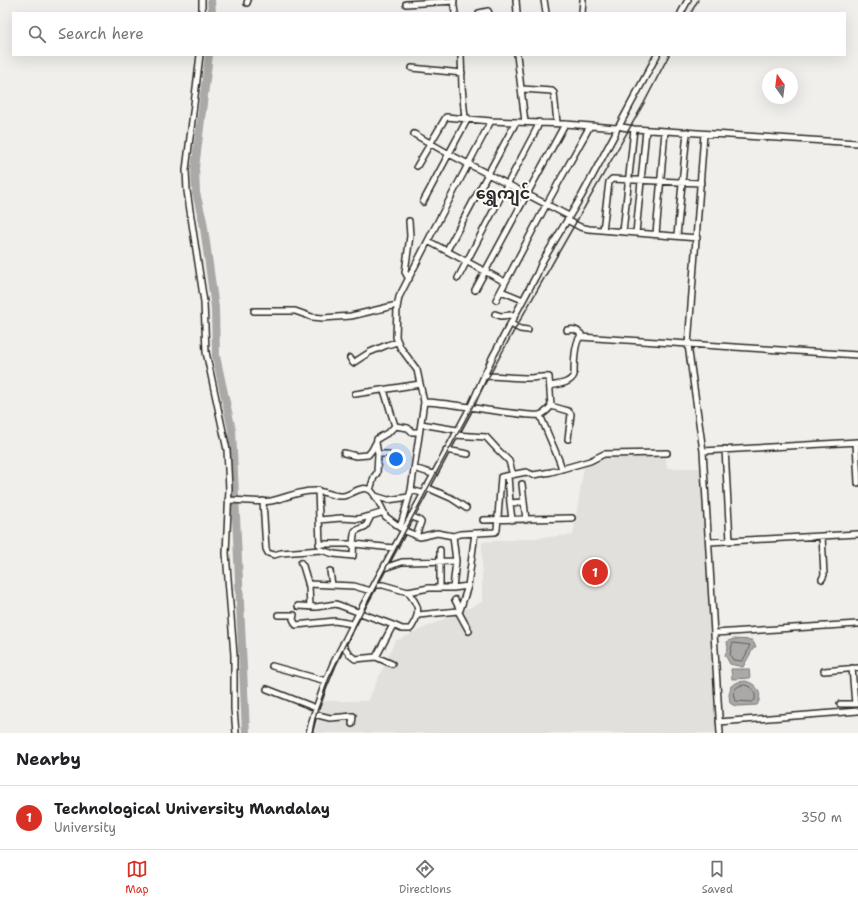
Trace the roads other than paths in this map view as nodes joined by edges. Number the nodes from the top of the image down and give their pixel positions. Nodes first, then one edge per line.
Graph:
1 (202, 0) edge
2 (516, 0) edge
3 (544, 0) edge
4 (582, 0) edge
5 (688, 0) edge
6 (454, 1) edge
7 (406, 4) dead end
8 (202, 12) edge
9 (455, 12) edge
10 (517, 12) edge
11 (546, 12) edge
12 (582, 12) edge
13 (682, 12) edge
14 (200, 56) edge
15 (461, 56) edge
16 (517, 56) edge
17 (656, 56) edge
18 (412, 68) dead end
19 (462, 73) junction
20 (522, 89) junction
21 (467, 118) junction
22 (491, 121) junction
23 (516, 122) junction
24 (525, 122) junction
25 (539, 122) junction
26 (557, 123) junction
27 (565, 124) junction
28 (590, 126) junction
29 (618, 127) junction
30 (634, 129) junction
31 (646, 130) junction
32 (665, 131) junction
33 (687, 132) junction
34 (414, 134) dead end
35 (704, 134) junction
36 (858, 143) edge
37 (431, 144) junction
38 (449, 154) junction
39 (468, 164) junction
40 (417, 166) dead end
41 (488, 174) junction
42 (629, 179) junction
43 (641, 180) junction
44 (661, 181) junction
45 (681, 182) junction
46 (701, 183) junction
47 (508, 184) junction
48 (527, 194) junction
49 (423, 202) dead end
50 (546, 205) junction
51 (569, 216) junction
52 (409, 221) dead end
53 (603, 230) junction
54 (623, 232) junction
55 (636, 233) junction
56 (656, 234) junction
57 (677, 236) junction
58 (697, 238) junction
59 (428, 241) junction
60 (447, 250) junction
61 (466, 262) junction
62 (485, 271) junction
63 (458, 278) dead end
64 (409, 279) junction
65 (505, 282) junction
66 (475, 290) dead end
67 (501, 290) junction
68 (496, 300) dead end
69 (523, 300) junction
70 (397, 305) junction
71 (254, 311) dead end
72 (495, 314) dead end
73 (514, 318) junction
74 (511, 324) junction
75 (528, 330) dead end
76 (567, 330) dead end
77 (580, 337) junction
78 (397, 342) junction
79 (688, 344) junction
80 (858, 355) edge
81 (350, 358) dead end
82 (484, 376) junction
83 (420, 384) junction
84 (550, 386) junction
85 (384, 390) junction
86 (355, 394) dead end
87 (424, 402) junction
88 (551, 406) junction
89 (470, 408) junction
90 (540, 415) junction
91 (421, 424) junction
92 (395, 426) junction
93 (419, 432) junction
94 (456, 432) junction
95 (568, 439) dead end
96 (857, 442) edge
97 (376, 443) junction
98 (725, 449) junction
99 (446, 450) junction
100 (703, 451) junction
101 (344, 453) dead end
102 (667, 453) dead end
103 (378, 454) junction
104 (387, 454) dead end
105 (468, 454) dead end
106 (414, 468) junction
107 (562, 469) junction
108 (433, 474) junction
109 (511, 475) junction
110 (858, 483) edge
111 (522, 484) dead end
112 (426, 487) junction
113 (318, 490) junction
114 (370, 490) junction
115 (411, 490) junction
116 (422, 493) junction
117 (375, 496) junction
118 (409, 497) junction
119 (230, 500) junction
120 (263, 501) junction
121 (523, 502) junction
122 (510, 503) junction
123 (466, 508) dead end
124 (384, 512) junction
125 (371, 516) junction
126 (411, 516) junction
127 (572, 518) dead end
128 (319, 520) junction
129 (483, 520) dead end
130 (498, 520) junction
131 (512, 520) junction
132 (526, 520) junction
133 (402, 529) junction
134 (475, 533) junction
135 (858, 534) edge
136 (416, 536) junction
137 (453, 536) junction
138 (822, 536) junction
139 (730, 541) junction
140 (709, 542) junction
141 (319, 544) junction
142 (354, 544) junction
143 (394, 548) junction
144 (321, 550) junction
145 (440, 550) dead end
146 (440, 561) junction
147 (456, 561) junction
148 (301, 563) dead end
149 (384, 568) junction
150 (330, 571) dead end
151 (822, 579) dead end
152 (308, 584) junction
153 (332, 585) junction
154 (375, 585) junction
155 (468, 586) junction
156 (440, 587) junction
157 (454, 588) junction
158 (371, 591) junction
159 (408, 592) junction
160 (455, 600) dead end
161 (298, 606) dead end
162 (310, 607) junction
163 (459, 611) junction
164 (359, 613) junction
165 (418, 614) junction
166 (278, 615) dead end
167 (353, 624) junction
168 (858, 624) edge
169 (393, 625) junction
170 (469, 631) dead end
171 (715, 633) junction
172 (343, 644) junction
173 (376, 657) junction
174 (392, 664) dead end
175 (272, 666) dead end
176 (852, 668) junction
177 (858, 668) edge
178 (824, 670) dead end
179 (326, 681) junction
180 (266, 689) dead end
181 (840, 704) dead end
182 (857, 704) edge
183 (316, 708) junction
184 (858, 712) edge
185 (314, 714) junction
186 (719, 722) junction
187 (352, 724) dead end
188 (236, 733) edge
189 (309, 733) edge
190 (720, 733) edge

1 - 8 street
2 - 10 street
3 - 11 street
4 - 12 street
5 - 13 street
6 - 7 street
6 - 9 street
14 - 119 street
15 - 19 street
16 - 20 street
17 - 29 street
18 - 19 street
19 - 21 street
20 - 24 street
20 - 26 street
21 - 22 street
21 - 37 street
21 - 38 street
22 - 23 street
22 - 39 street
23 - 24 street
23 - 41 street
24 - 25 street
25 - 26 street
25 - 47 street
26 - 27 street
27 - 28 street
27 - 48 street
28 - 29 street
28 - 50 street
29 - 30 street
29 - 51 street
30 - 31 street
30 - 42 street
31 - 32 street
31 - 43 street
32 - 33 street
32 - 44 street
33 - 35 street
33 - 45 street
34 - 37 street
35 - 36 street
35 - 46 street
37 - 38 street
37 - 40 street
38 - 39 street
38 - 49 street
39 - 41 street
39 - 59 street
41 - 47 street
41 - 60 street
42 - 43 street
42 - 53 street
42 - 54 street
43 - 44 street
43 - 55 street
44 - 45 street
44 - 56 street
45 - 46 street
45 - 57 street
46 - 58 street
47 - 48 street
47 - 61 street
48 - 50 street
48 - 62 street
50 - 51 street
50 - 65 street
51 - 53 street
51 - 69 street
52 - 64 street
53 - 54 street
54 - 55 street
55 - 56 street
56 - 57 street
57 - 58 street
58 - 79 street
59 - 60 street
59 - 64 street
60 - 61 street
61 - 62 street
61 - 63 street
62 - 65 street
62 - 66 street
64 - 70 street
65 - 67 street
67 - 68 street
67 - 69 street
69 - 73 street
70 - 71 street
70 - 78 street
72 - 73 street
73 - 74 street
74 - 75 street
74 - 82 street
76 - 77 street
77 - 79 street
77 - 84 street
78 - 81 street
78 - 83 street
79 - 80 street
79 - 100 street
82 - 84 street
82 - 89 street
83 - 85 street
83 - 87 street
84 - 88 street
85 - 86 street
85 - 92 street
87 - 89 street
87 - 91 street
88 - 90 street
88 - 95 street
89 - 90 street
89 - 94 street
90 - 107 street
91 - 93 street
91 - 94 street
92 - 93 street
92 - 97 street
93 - 106 street
94 - 99 street
94 - 109 street
96 - 98 street
96 - 110 street
97 - 101 street
97 - 103 street
98 - 100 street
98 - 139 street
99 - 105 street
99 - 108 street
100 - 140 street
102 - 107 street
103 - 104 street
103 - 114 street
106 - 108 street
106 - 115 street
107 - 109 street
108 - 112 street
109 - 122 street
109 - 130 street
111 - 121 street
112 - 116 street
112 - 123 street
113 - 114 street
113 - 120 street
113 - 128 street
114 - 117 street
115 - 116 street
115 - 118 street
116 - 126 street
117 - 118 street
117 - 124 street
118 - 133 street
119 - 120 street
119 - 188 street
120 - 144 street
121 - 122 street
121 - 132 street
122 - 131 street
124 - 125 street
124 - 133 street
125 - 128 street
125 - 142 street
126 - 133 street
126 - 136 street
127 - 132 street
128 - 141 street
129 - 130 street
130 - 131 street
130 - 134 street
131 - 132 street
133 - 136 street
133 - 143 street
134 - 137 street
134 - 155 street
135 - 138 street
136 - 137 street
137 - 147 street
138 - 139 street
138 - 151 street
139 - 140 street
140 - 171 street
141 - 142 street
141 - 144 street
142 - 143 street
142 - 144 street
143 - 149 street
145 - 146 street
146 - 147 street
146 - 149 street
146 - 156 street
147 - 157 street
148 - 152 street
149 - 154 street
150 - 153 street
152 - 153 street
152 - 162 street
153 - 158 street
154 - 158 street
154 - 159 street
155 - 157 street
155 - 163 street
156 - 157 street
156 - 159 street
158 - 164 street
159 - 165 street
160 - 163 street
161 - 162 street
162 - 164 street
163 - 165 street
163 - 170 street
164 - 167 street
164 - 169 street
165 - 169 street
166 - 167 street
167 - 172 street
168 - 171 street
169 - 173 street
171 - 186 street
172 - 173 street
172 - 179 street
173 - 174 street
175 - 179 street
176 - 177 street
176 - 178 street
176 - 182 street
179 - 183 street
180 - 183 street
181 - 182 street
183 - 185 street
184 - 186 street
185 - 187 street
185 - 189 street
186 - 190 street

